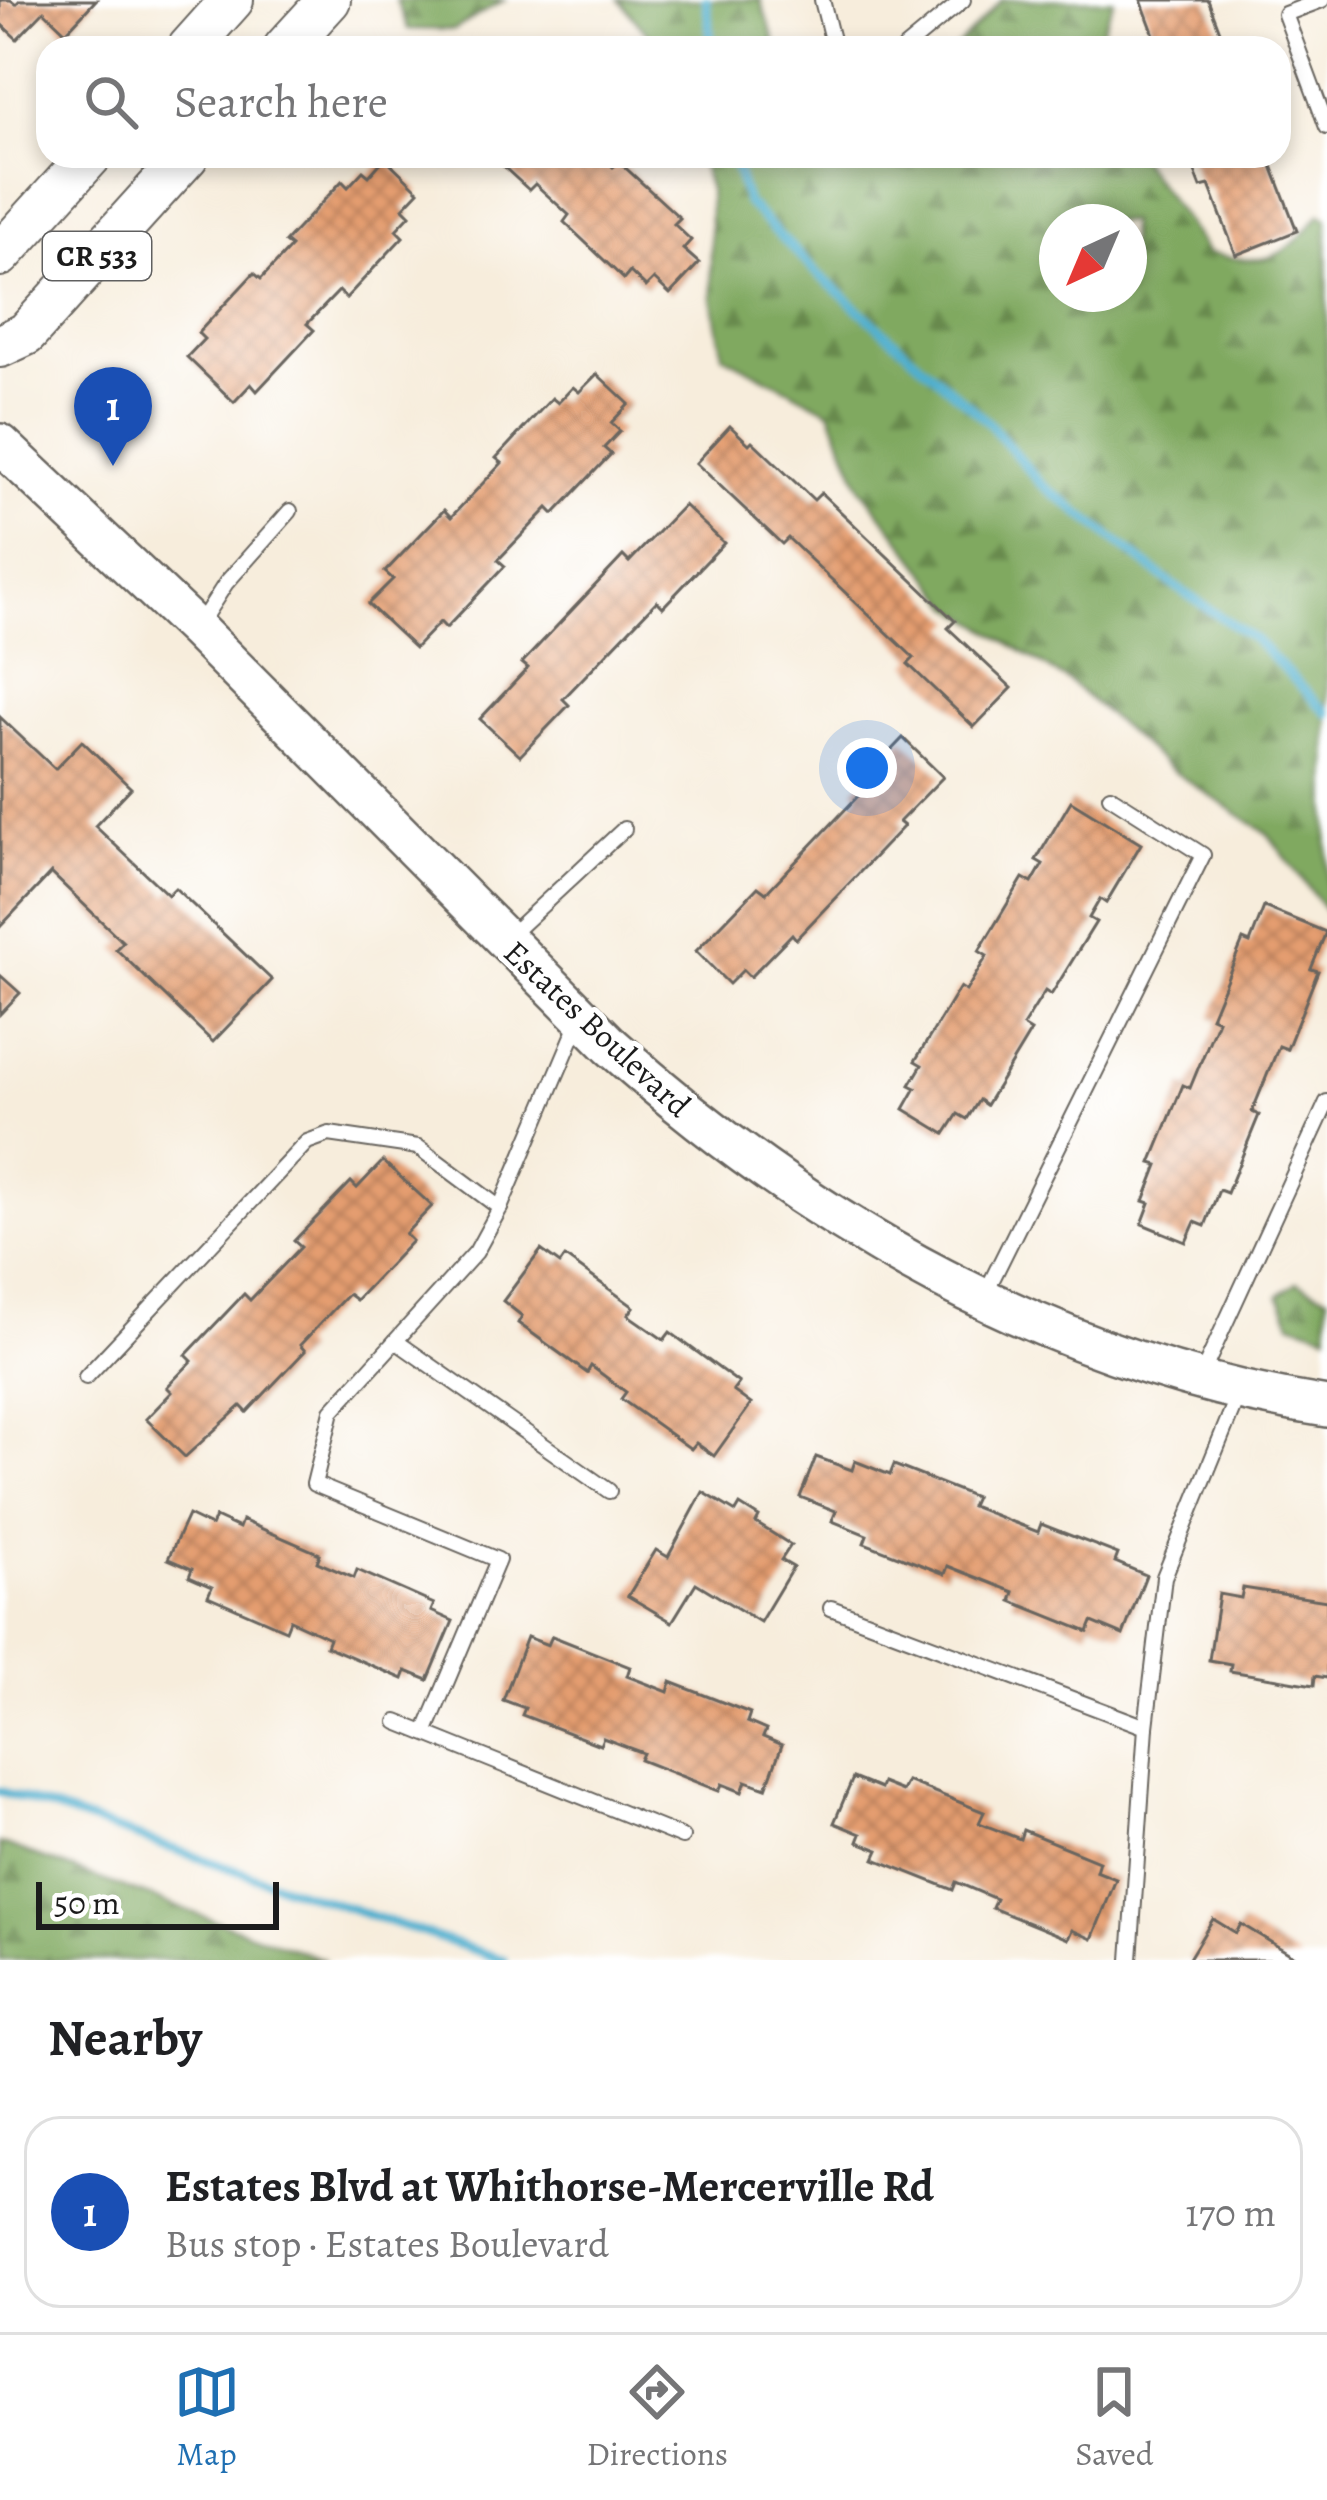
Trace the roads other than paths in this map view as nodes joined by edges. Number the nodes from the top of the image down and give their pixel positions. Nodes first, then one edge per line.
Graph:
1 (232, 0) edge
2 (329, 0) edge
3 (821, 0) edge
4 (963, 0) edge
5 (1322, 0) edge
6 (200, 36) edge
7 (296, 36) edge
8 (831, 36) edge
9 (920, 36) edge
10 (1327, 127) edge
11 (79, 168) edge
12 (177, 168) edge
13 (0, 255) edge
14 (0, 346) edge
15 (0, 444) edge
16 (290, 511) dead end
17 (196, 629) junction
18 (1110, 796) dead end
19 (624, 829) dead end
20 (505, 940) junction
21 (582, 1016) junction
22 (1327, 1102) edge
23 (500, 1208) junction
24 (982, 1298) junction
25 (397, 1342) junction
26 (86, 1376) dead end
27 (1200, 1379) junction
28 (1241, 1389) junction
29 (1327, 1407) edge
30 (609, 1491) dead end
31 (831, 1608) dead end
32 (397, 1722) dead end
33 (1146, 1726) junction
34 (425, 1733) junction
35 (682, 1837) dead end
36 (1130, 1960) edge

1 - 6 main road
2 - 7 main road
3 - 8 lane
4 - 9 lane
5 - 10 lane
11 - 13 main road, CR 533
12 - 14 main road, CR 533
15 - 17 street, Estates Boulevard
16 - 17 lane
17 - 20 street, Estates Boulevard
18 - 24 lane
19 - 20 lane
20 - 21 street, Estates Boulevard
21 - 23 lane
21 - 24 street, Estates Boulevard
22 - 27 lane
23 - 25 lane
23 - 26 lane
24 - 27 street, Estates Boulevard
25 - 30 lane
25 - 34 lane
27 - 28 street, Estates Boulevard
28 - 29 street, Estates Boulevard
28 - 33 lane
31 - 33 lane
32 - 34 lane
33 - 36 lane
34 - 35 lane

